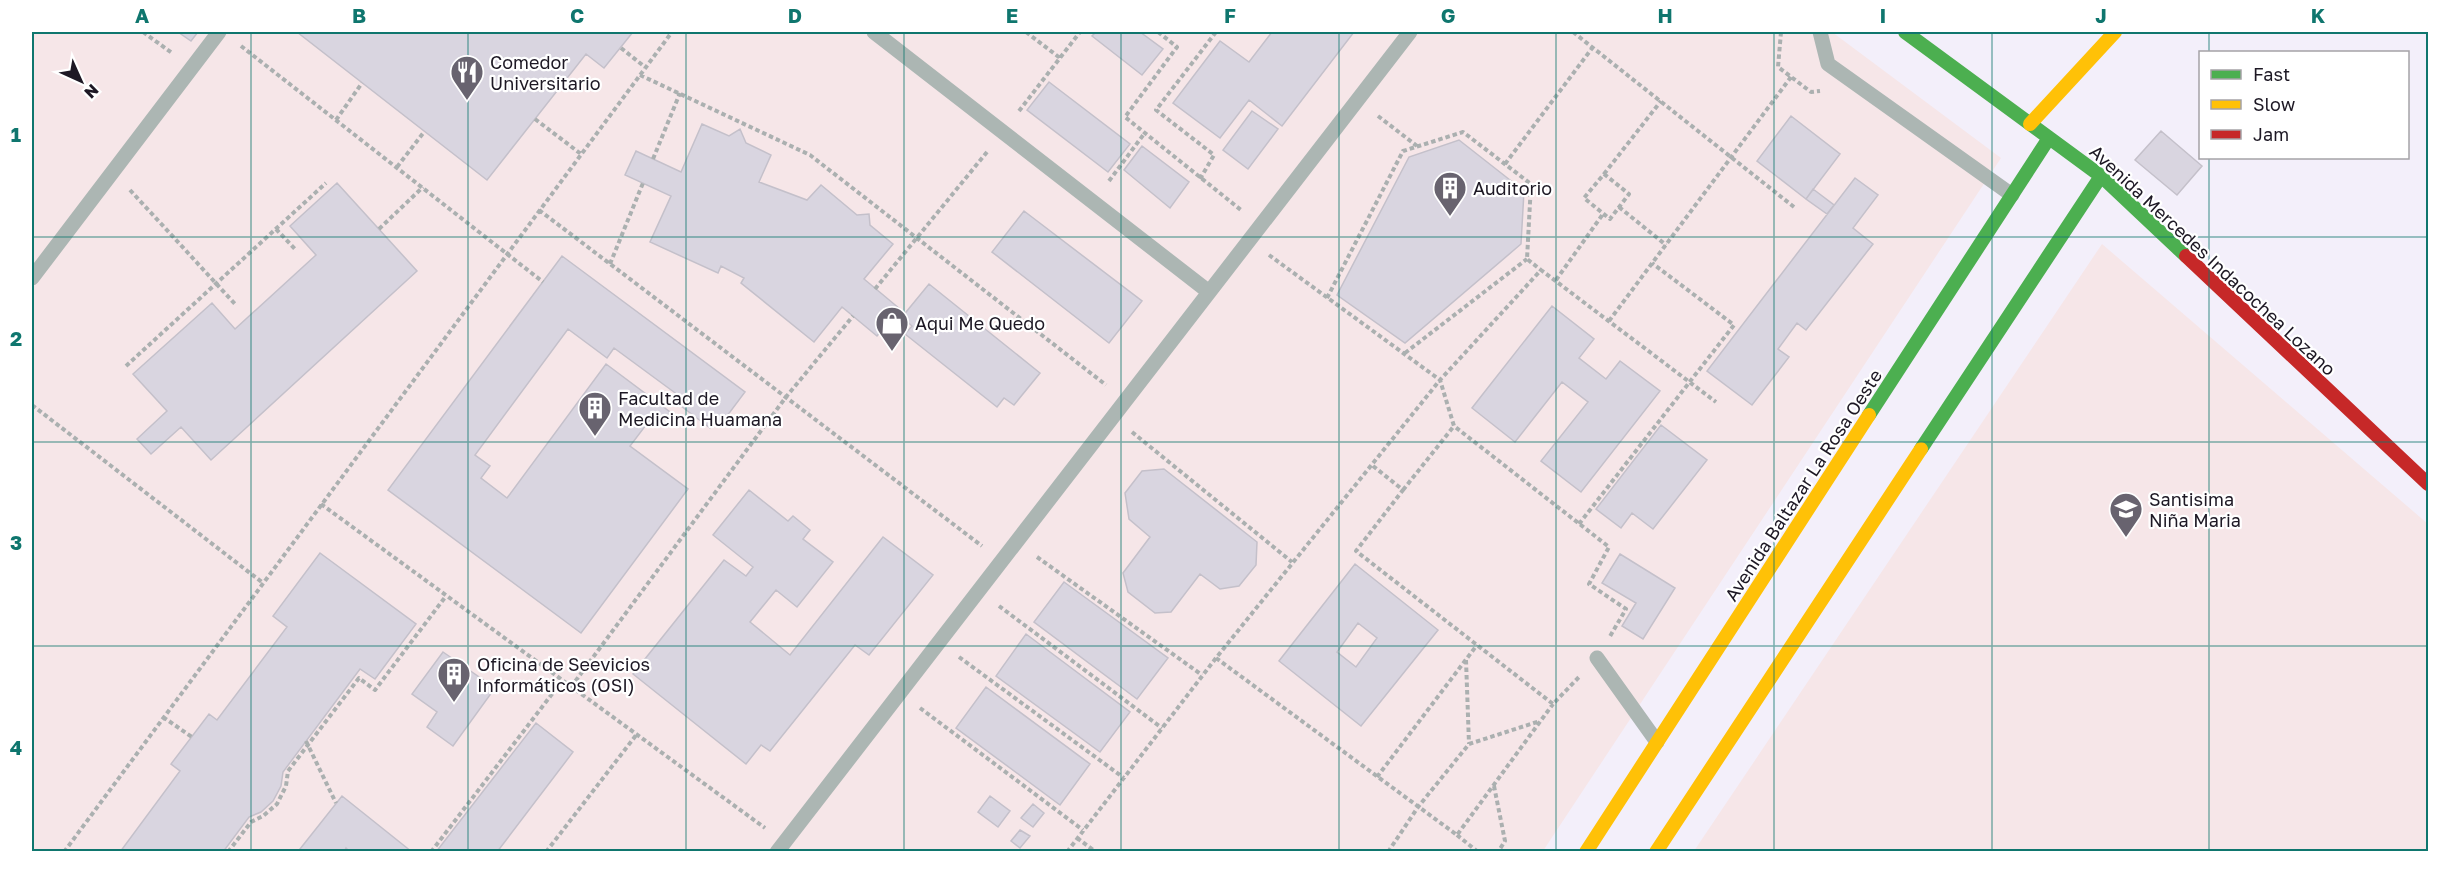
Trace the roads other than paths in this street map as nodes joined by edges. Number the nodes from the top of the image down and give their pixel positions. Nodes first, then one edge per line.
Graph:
1 (874, 32) edge
2 (1410, 32) edge
3 (1821, 32) edge
4 (1905, 32) edge
5 (2115, 32) edge
6 (225, 35) edge
7 (2030, 124) junction
8 (2049, 138) junction
9 (2101, 176) junction
10 (2012, 195) junction
11 (32, 278) edge
12 (1209, 292) junction
13 (2428, 484) edge
14 (1597, 658) road end
15 (1657, 742) junction
16 (781, 847) edge
17 (1586, 852) edge
18 (1656, 852) edge

1 - 12 lane
2 - 12 lane
3 - 10 lane
4 - 7 street, Avenida Mercedes Indacochea Lozano
5 - 7 street
6 - 11 lane
7 - 8 street, Avenida Mercedes Indacochea Lozano
8 - 9 street, Avenida Mercedes Indacochea Lozano
8 - 10 street, Avenida Baltazar La Rosa Oeste
9 - 13 street, Avenida Mercedes Indacochea Lozano
9 - 18 street
10 - 15 street, Avenida Baltazar La Rosa Oeste
12 - 16 lane
14 - 15 lane
15 - 17 street, Avenida Baltazar La Rosa Oeste

